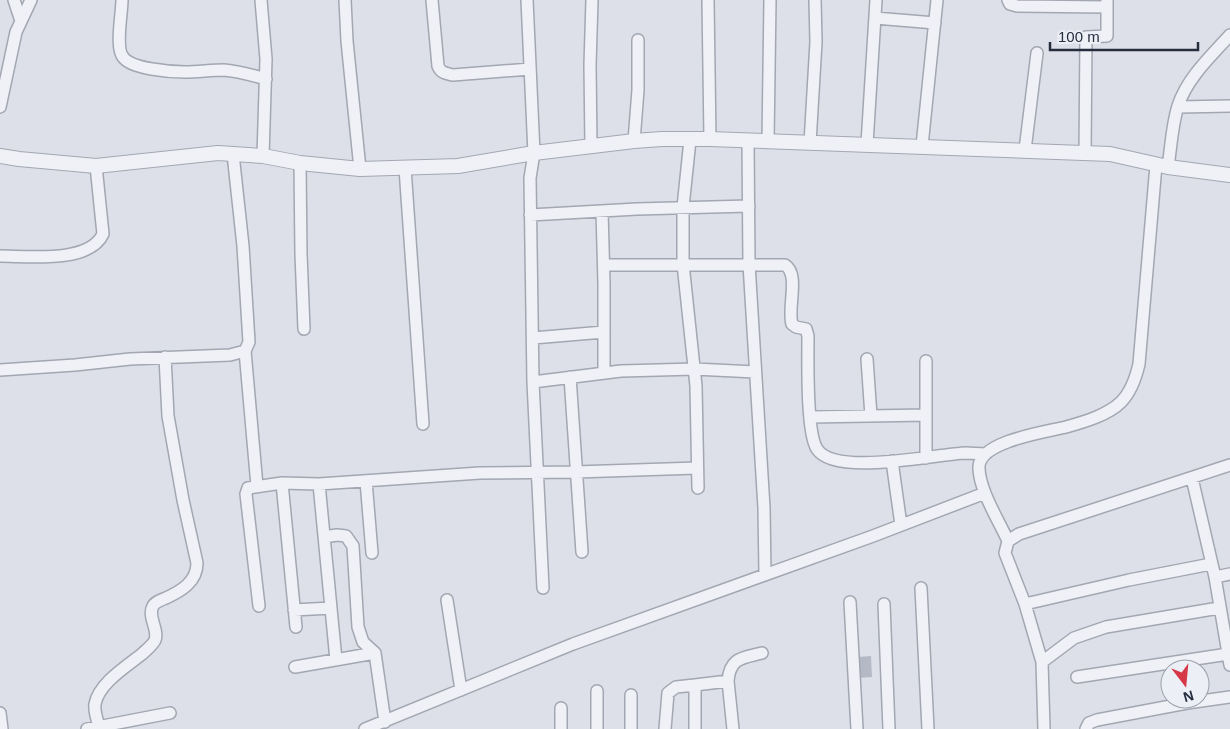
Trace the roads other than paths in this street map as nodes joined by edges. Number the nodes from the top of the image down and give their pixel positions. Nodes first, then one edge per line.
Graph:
1 (14, 0) edge
2 (31, 0) edge
3 (122, 0) edge
4 (261, 0) edge
5 (345, 0) edge
6 (432, 0) edge
7 (528, 0) edge
8 (592, 0) edge
9 (708, 0) edge
10 (770, 0) edge
11 (816, 0) edge
12 (876, 0) edge
13 (937, 0) edge
14 (1008, 0) edge
15 (1048, 3) edge
16 (1107, 3) edge
17 (875, 18) junction
18 (21, 21) junction
19 (935, 24) junction
20 (1230, 35) edge
21 (638, 40) dead end
22 (1037, 53) dead end
23 (530, 69) junction
24 (266, 79) junction
25 (1230, 106) edge
26 (0, 107) edge
27 (1178, 107) junction
28 (710, 139) junction
29 (690, 140) junction
30 (634, 141) junction
31 (748, 141) junction
32 (768, 142) junction
33 (810, 143) junction
34 (867, 144) junction
35 (922, 146) junction
36 (591, 147) junction
37 (1025, 150) junction
38 (534, 153) junction
39 (1084, 153) junction
40 (233, 154) junction
41 (0, 156) edge
42 (263, 156) junction
43 (300, 163) junction
44 (96, 166) junction
45 (1162, 166) junction
46 (405, 168) junction
47 (360, 169) junction
48 (1230, 175) edge
49 (749, 206) junction
50 (683, 207) junction
51 (602, 210) junction
52 (530, 216) junction
53 (0, 256) edge
54 (683, 264) junction
55 (749, 264) junction
56 (604, 265) junction
57 (304, 329) dead end
58 (604, 332) junction
59 (533, 338) junction
60 (245, 351) junction
61 (165, 357) junction
62 (867, 359) dead end
63 (926, 361) dead end
64 (694, 369) junction
65 (0, 370) edge
66 (604, 372) junction
67 (754, 372) junction
68 (570, 377) junction
69 (534, 382) junction
70 (926, 415) junction
71 (871, 416) junction
72 (810, 417) junction
73 (423, 424) dead end
74 (985, 454) junction
75 (926, 458) junction
76 (892, 461) junction
77 (1230, 465) edge
78 (697, 468) junction
79 (576, 472) junction
80 (539, 473) junction
81 (1192, 478) junction
82 (366, 481) junction
83 (282, 483) junction
84 (319, 484) junction
85 (257, 486) junction
86 (698, 488) dead end
87 (985, 492) junction
88 (901, 525) junction
89 (324, 537) junction
90 (1008, 541) junction
91 (582, 552) dead end
92 (372, 553) dead end
93 (1211, 564) junction
94 (765, 574) junction
95 (1230, 574) edge
96 (1214, 577) junction
97 (543, 588) dead end
98 (921, 588) dead end
99 (448, 600) dead end
100 (850, 602) dead end
101 (884, 604) dead end
102 (1025, 604) junction
103 (259, 606) dead end
104 (331, 608) junction
105 (1219, 608) junction
106 (294, 610) junction
107 (296, 627) dead end
108 (375, 653) junction
109 (762, 653) dead end
110 (336, 660) junction
111 (1229, 660) edge
112 (1042, 662) junction
113 (295, 667) dead end
114 (1077, 677) dead end
115 (728, 681) junction
116 (695, 685) junction
117 (461, 690) junction
118 (597, 691) dead end
119 (631, 695) dead end
120 (1230, 697) edge
121 (561, 708) dead end
122 (0, 713) edge
123 (170, 713) dead end
124 (380, 725) edge
125 (99, 726) junction
126 (2, 729) edge
127 (87, 729) edge
128 (365, 729) edge
129 (561, 729) edge
130 (597, 729) edge
131 (631, 729) edge
132 (665, 729) edge
133 (695, 729) edge
134 (733, 729) edge
135 (857, 729) edge
136 (889, 729) edge
137 (928, 729) edge
138 (1044, 729) edge
139 (1086, 729) edge

1 - 18 street
2 - 18 street
3 - 24 street
4 - 24 street
5 - 47 street
6 - 23 street
7 - 23 street
8 - 36 street
9 - 28 street
10 - 32 street
11 - 33 street
12 - 17 street
13 - 19 street
14 - 15 street
15 - 16 street
16 - 39 street
17 - 19 street
17 - 34 street
18 - 26 street
19 - 35 street
20 - 27 street
21 - 30 street
22 - 37 street
23 - 38 street
24 - 42 street
25 - 27 street
27 - 45 street
28 - 29 street
28 - 31 street
29 - 30 street
29 - 50 street
30 - 36 street
31 - 32 street
31 - 49 street
32 - 33 street
33 - 34 street
34 - 35 street
35 - 37 street
36 - 38 street
37 - 39 street
38 - 46 street
38 - 52 street
39 - 45 street
40 - 42 street
40 - 44 street
40 - 60 street
41 - 44 street
42 - 43 street
43 - 47 street
43 - 57 street
44 - 53 street
45 - 48 street
45 - 74 street
46 - 47 street
46 - 73 street
49 - 50 street
49 - 55 street
50 - 51 street
50 - 54 street
51 - 52 street
51 - 56 street
52 - 59 street
54 - 55 street
54 - 56 street
54 - 64 street
55 - 67 street
55 - 72 street
56 - 58 street
58 - 59 street
58 - 66 street
59 - 69 street
60 - 61 street
60 - 85 street
61 - 65 street
61 - 125 street
62 - 71 street
63 - 70 street
64 - 66 street
64 - 67 street
64 - 78 street
66 - 68 street
67 - 94 street
68 - 69 street
68 - 79 street
69 - 80 street
70 - 71 street
70 - 75 street
71 - 72 street
72 - 76 street
74 - 75 street
74 - 87 street
75 - 76 street
76 - 88 street
77 - 81 street
78 - 79 street
78 - 86 street
79 - 80 street
79 - 91 street
80 - 82 street
80 - 97 street
81 - 90 street
81 - 93 street
82 - 84 street
82 - 92 street
83 - 84 street
83 - 85 street
83 - 106 street
84 - 89 street
85 - 103 street
87 - 88 street
87 - 90 street
88 - 94 street
89 - 104 street
89 - 108 street
90 - 102 street
93 - 96 street
93 - 102 street
94 - 117 street
95 - 96 street
96 - 105 street
98 - 137 street
99 - 117 street
100 - 135 street
101 - 136 street
102 - 112 street
104 - 106 street
104 - 110 street
105 - 111 street
105 - 112 street
106 - 107 street
108 - 110 street
108 - 124 street
109 - 115 street
110 - 113 street
111 - 114 street
112 - 138 street
115 - 116 street
115 - 134 street
116 - 132 street
116 - 133 street
117 - 124 street
118 - 130 street
119 - 131 street
120 - 139 street
121 - 129 street
122 - 126 street
123 - 125 street
124 - 128 street
125 - 127 street

